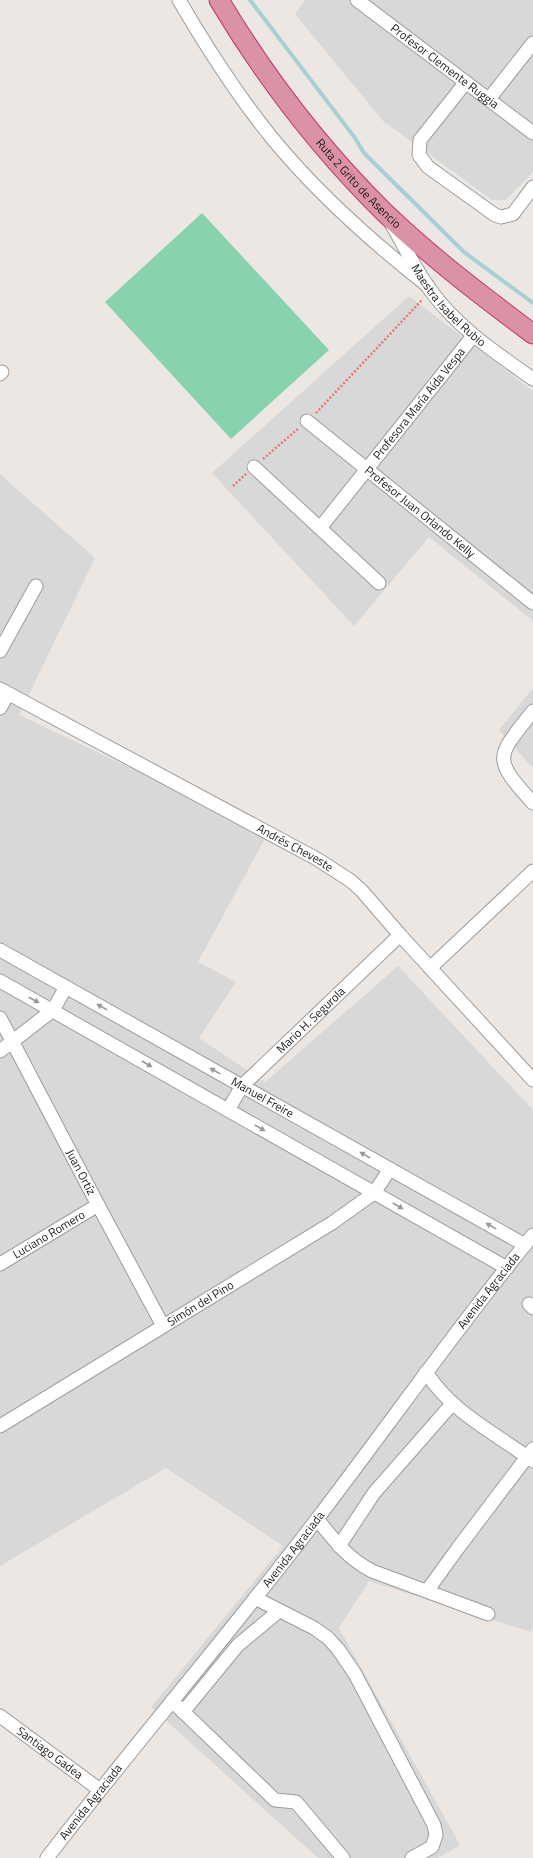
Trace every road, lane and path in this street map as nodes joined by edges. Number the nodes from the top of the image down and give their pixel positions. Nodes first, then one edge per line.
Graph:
1 (179, 0) edge
2 (219, 0) edge
3 (357, 0) edge
4 (533, 43) edge
5 (466, 82) junction
6 (489, 99) junction
7 (533, 133) edge
8 (533, 187) edge
9 (385, 212) junction
10 (430, 289) junction
11 (533, 334) edge
12 (473, 336) junction
13 (533, 379) edge
14 (307, 421) junction
15 (254, 467) junction
16 (366, 469) junction
17 (233, 486) dead end
18 (320, 528) junction
19 (379, 583) dead end
20 (36, 586) dead end
21 (533, 603) edge
22 (0, 651) edge
23 (4, 691) edge
24 (0, 708) edge
25 (533, 710) edge
26 (533, 803) edge
27 (533, 871) edge
28 (400, 935) junction
29 (0, 950) edge
30 (430, 968) junction
31 (0, 981) edge
32 (66, 987) junction
33 (53, 1010) junction
34 (0, 1018) edge
35 (12, 1042) junction
36 (0, 1051) edge
37 (533, 1080) edge
38 (242, 1086) junction
39 (228, 1110) junction
40 (390, 1169) junction
41 (374, 1193) junction
42 (98, 1205) junction
43 (533, 1234) edge
44 (525, 1245) junction
45 (0, 1264) edge
46 (507, 1268) junction
47 (163, 1326) junction
48 (426, 1372) junction
49 (452, 1404) junction
50 (0, 1426) edge
51 (531, 1455) edge
52 (317, 1519) junction
53 (339, 1546) junction
54 (427, 1591) junction
55 (255, 1598) junction
56 (280, 1611) junction
57 (488, 1614) dead end
58 (172, 1701) junction
59 (183, 1712) junction
60 (0, 1716) edge
61 (100, 1790) junction
62 (48, 1858) edge
63 (343, 1858) edge
64 (412, 1858) edge

1 - 10 street
2 - 9 highway, Ruta 2 Grito de Asencio
3 - 5 street, Profesor Clemente Ruggia
4 - 6 street
5 - 6 street, Profesor Clemente Ruggia
5 - 8 street
6 - 7 street, Profesor Clemente Ruggia
9 - 10 street, Maestra Isabel Rubio
9 - 11 highway, Ruta 2 Grito de Asencio
10 - 12 street, Maestra Isabel Rubio
10 - 14 path
12 - 13 street, Maestra Isabel Rubio
12 - 16 street, Profesora María Aída Vespa
14 - 15 path
14 - 16 street, Profesor Juan Orlando Kelly
15 - 17 path
15 - 18 street
16 - 18 street, Profesora María Aída Vespa
16 - 21 street, Profesor Juan Orlando Kelly
18 - 19 street
20 - 22 street
23 - 24 street
23 - 28 street, Andrés Cheveste
25 - 26 street
27 - 30 street
28 - 30 street, Andrés Cheveste
28 - 38 street, Mario H. Segurola
29 - 32 street, Manuel Freire
30 - 37 street, Andrés Cheveste
31 -> 33 street
32 - 33 street
38 -> 32 street, Manuel Freire
33 - 35 street
33 -> 39 street
34 - 35 street, Juan Ortíz
35 - 36 street
35 - 42 street, Juan Ortíz
38 - 39 street, Mario H. Segurola
40 -> 38 street, Manuel Freire
39 -> 41 street
40 - 41 street, Simón del Pino
44 -> 40 street, Manuel Freire
41 -> 46 street
41 - 47 street, Simón del Pino
42 - 45 street, Luciano Romero
42 - 47 street, Juan Ortíz
43 - 44 street, Avenida Agraciada
44 - 46 street, Avenida Agraciada
46 - 48 street, Avenida Agraciada
47 - 50 street, Simón del Pino
48 - 49 street
48 - 52 street, Avenida Agraciada
49 - 51 street
49 - 53 street
51 - 54 street
52 - 53 street
52 - 55 street, Avenida Agraciada
53 - 54 street
54 - 57 street
55 - 56 street
55 - 58 street, Avenida Agraciada
56 - 59 street
56 - 64 street
58 - 59 street
58 - 61 street, Avenida Agraciada
59 - 63 street
60 - 61 street, Santiago Gadea
61 - 62 street, Avenida Agraciada

